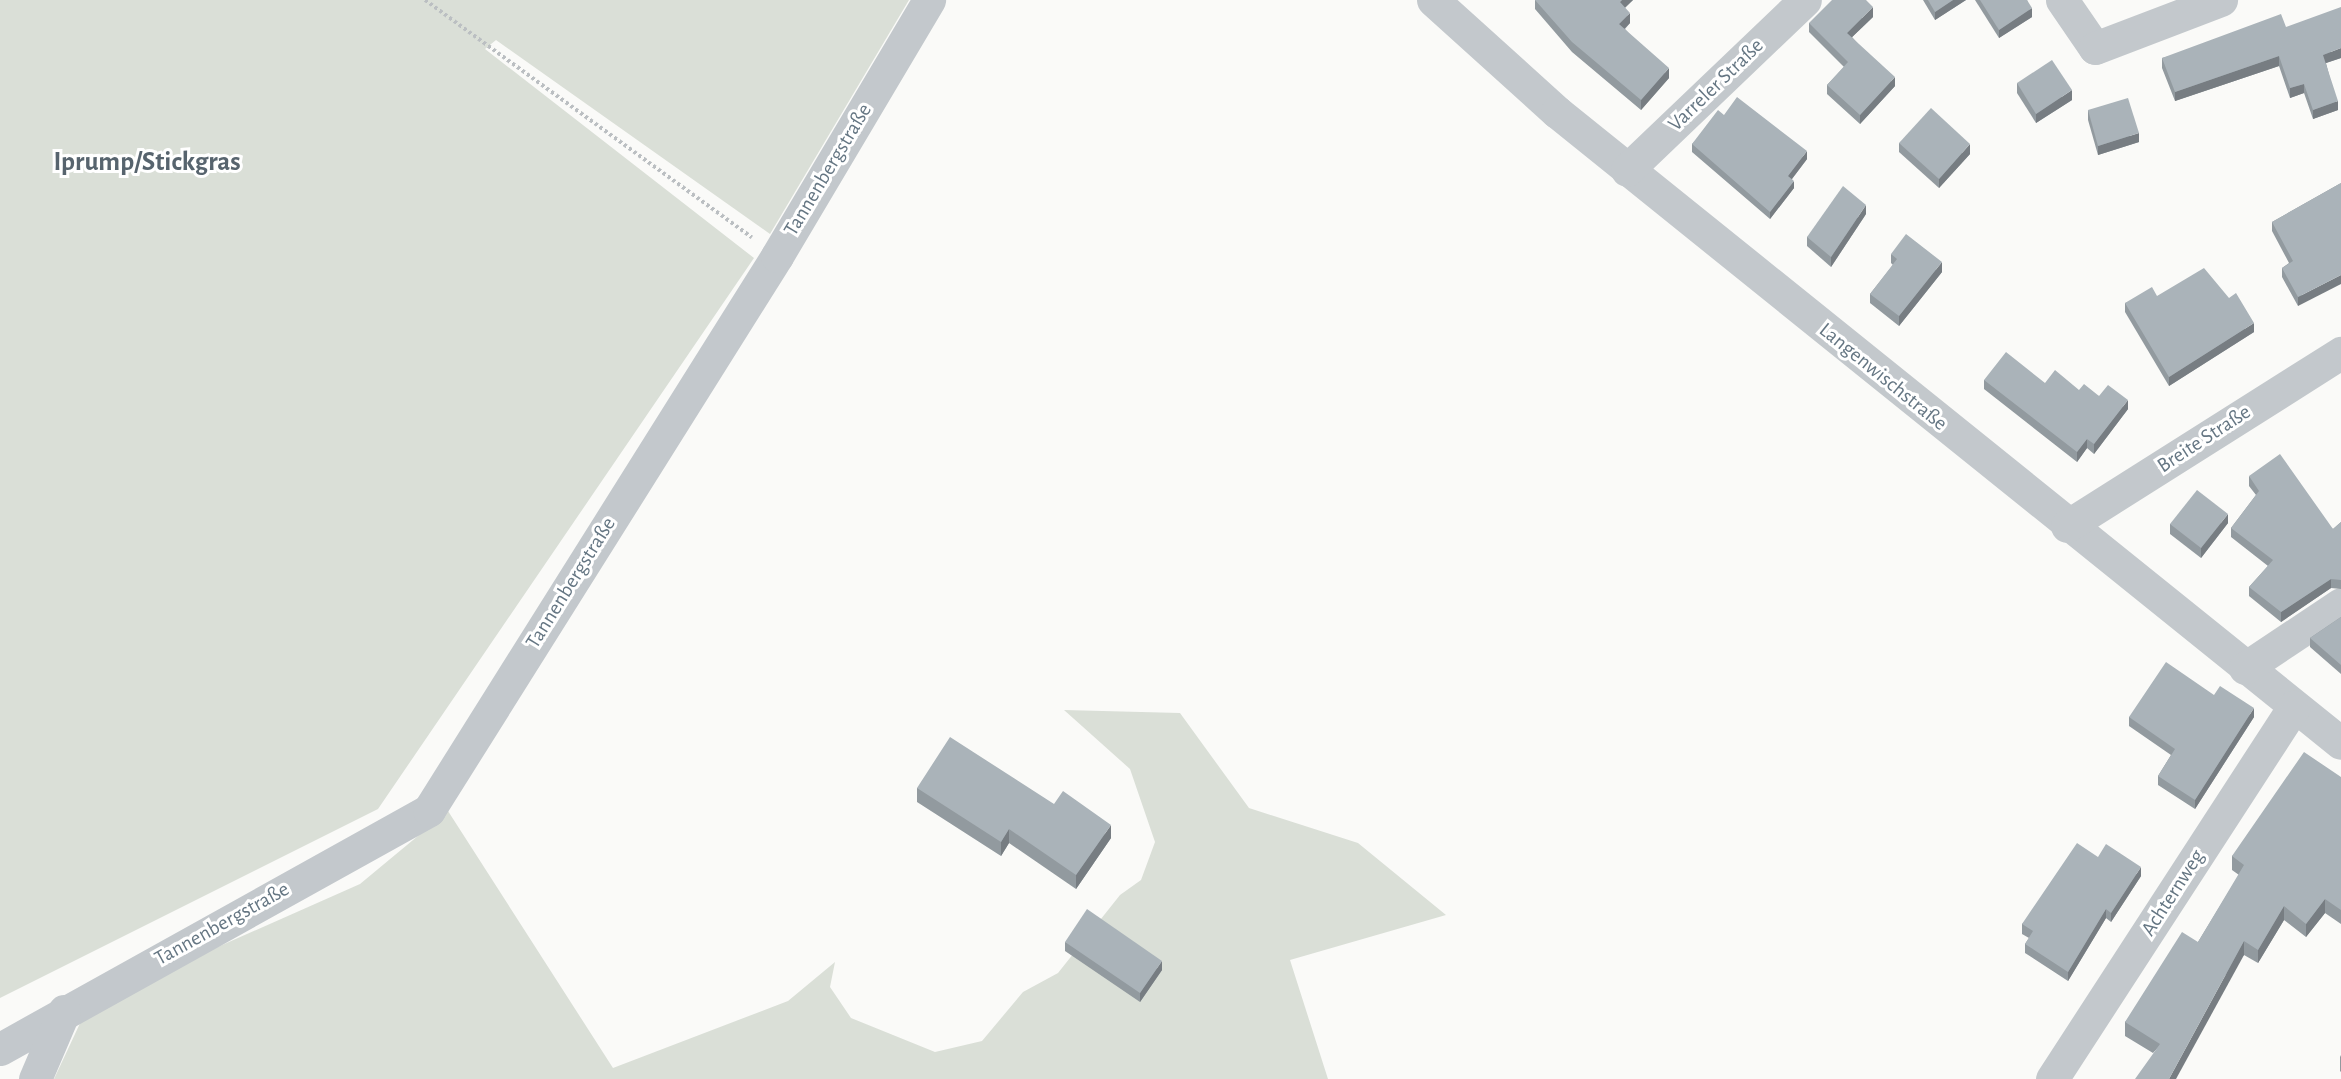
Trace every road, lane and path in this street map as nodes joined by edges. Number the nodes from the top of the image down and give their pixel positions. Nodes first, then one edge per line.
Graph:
1 (425, 0) edge
2 (929, 0) edge
3 (1434, 0) edge
4 (1805, 0) edge
5 (2062, 0) edge
6 (2221, 0) edge
7 (1627, 170) junction
8 (777, 256) junction
9 (2341, 353) edge
10 (2067, 526) junction
11 (2341, 604) edge
12 (2245, 668) junction
13 (2295, 708) junction
14 (2341, 743) edge
15 (64, 1011) junction
16 (0, 1049) edge
17 (35, 1079) edge
18 (2052, 1079) edge

1 - 8 path
2 - 8 street, Tannenbergstraße
3 - 7 street, Langenwischstraße
4 - 7 street, Varreler Straße
5 - 6 street
7 - 10 street, Langenwischstraße
8 - 15 street, Tannenbergstraße
9 - 10 street, Breite Straße
10 - 12 street, Langenwischstraße
11 - 12 street
12 - 13 street, Langenwischstraße
13 - 14 street, Langenwischstraße
13 - 18 street, Achternweg
15 - 16 street, Tannenbergstraße
15 - 17 street

